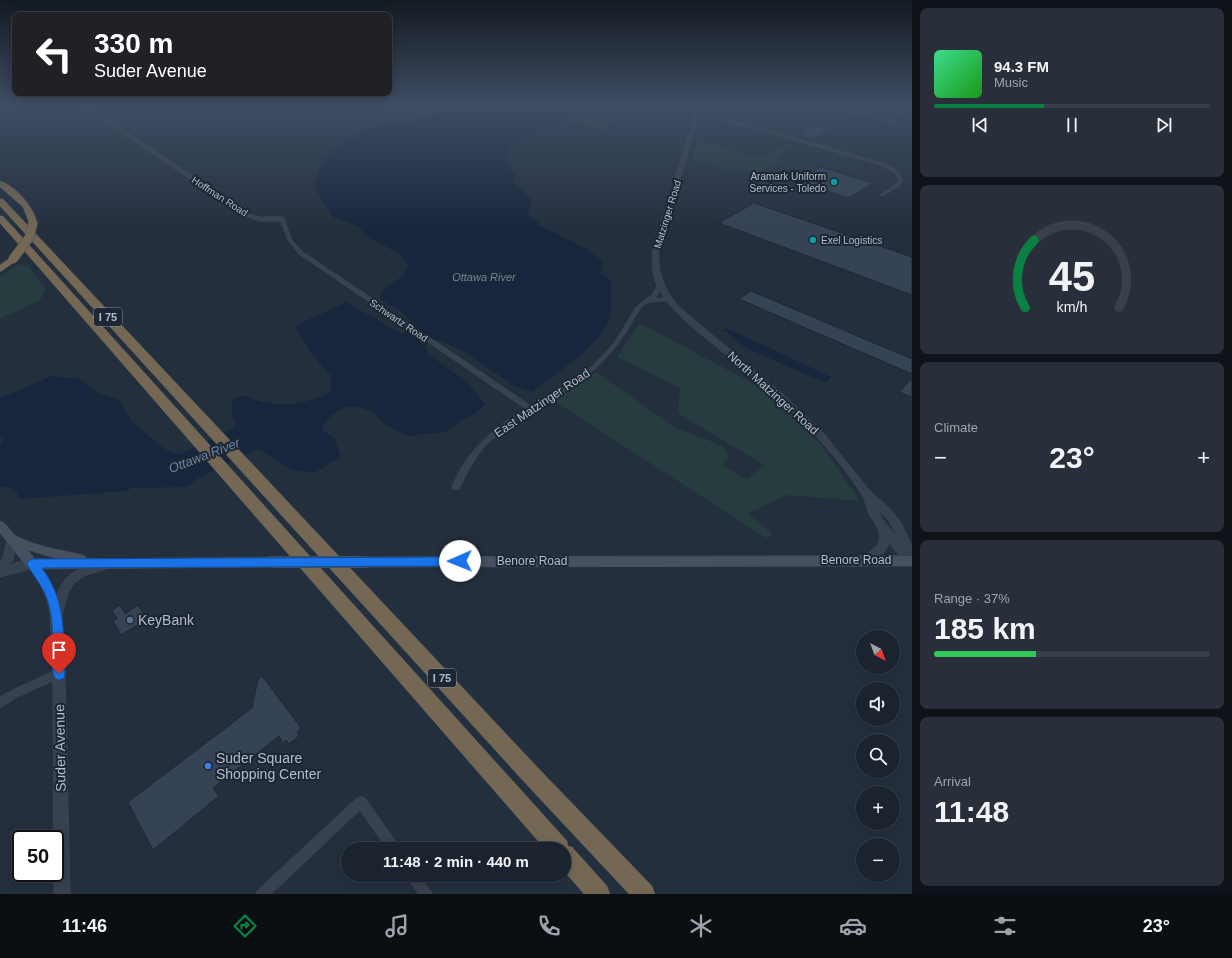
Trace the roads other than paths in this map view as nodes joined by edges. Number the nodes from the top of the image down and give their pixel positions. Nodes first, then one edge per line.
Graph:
1 (144, 147) edge
2 (687, 147) edge
3 (821, 147) edge
4 (0, 183) edge
5 (882, 195) dead end
6 (0, 201) edge
7 (0, 218) edge
8 (282, 219) joint
9 (0, 269) edge
10 (660, 285) junction
11 (668, 299) junction
12 (645, 302) junction
13 (530, 408) junction
14 (456, 487) dead end
15 (868, 496) junction
16 (0, 525) edge
17 (900, 527) junction
18 (885, 532) junction
19 (912, 536) edge
20 (12, 540) junction
21 (867, 560) junction
22 (912, 561) edge
23 (94, 563) junction
24 (112, 563) junction
25 (32, 564) junction
26 (0, 571) edge
27 (56, 613) junction
28 (59, 674) junction
29 (0, 703) edge
30 (389, 842) edge
31 (553, 842) edge
32 (571, 863) edge
33 (417, 882) edge
34 (62, 894) edge
35 (262, 894) edge
36 (426, 894) edge
37 (599, 894) edge
38 (644, 894) edge

1 - 8 street, Hoffman Road
2 - 10 street, Matzinger Road
3 - 5 street
4 - 9 highway, bridge
6 - 38 highway, I 75
7 - 31 highway, I 75
8 - 13 street, Schwartz Road
10 - 11 street, Matzinger Road
10 - 12 street, East Matzinger Road
11 - 12 street
11 - 15 street, North Matzinger Road
12 - 13 street, East Matzinger Road
13 - 14 street, East Matzinger Road
15 - 17 street, North Matzinger Road
15 - 18 street, North Matzinger Road
16 - 20 main road, Suder Avenue
17 - 19 street
17 - 22 street, North Matzinger Road
18 - 21 street
18 - 22 street, North Matzinger Road
20 - 23 main road
20 - 25 main road, Suder Avenue
20 - 26 street
21 - 22 main road, Benore Road
21 - 24 main road, Benore Road, bridge
23 - 24 main road, Benore Road
23 - 25 main road, Benore Road
24 - 27 street
25 - 26 street
25 - 27 street, Suder Avenue
27 - 28 street, Suder Avenue
28 - 29 street
28 - 34 street, Suder Avenue
30 - 35 street
32 - 37 highway
33 - 36 street

